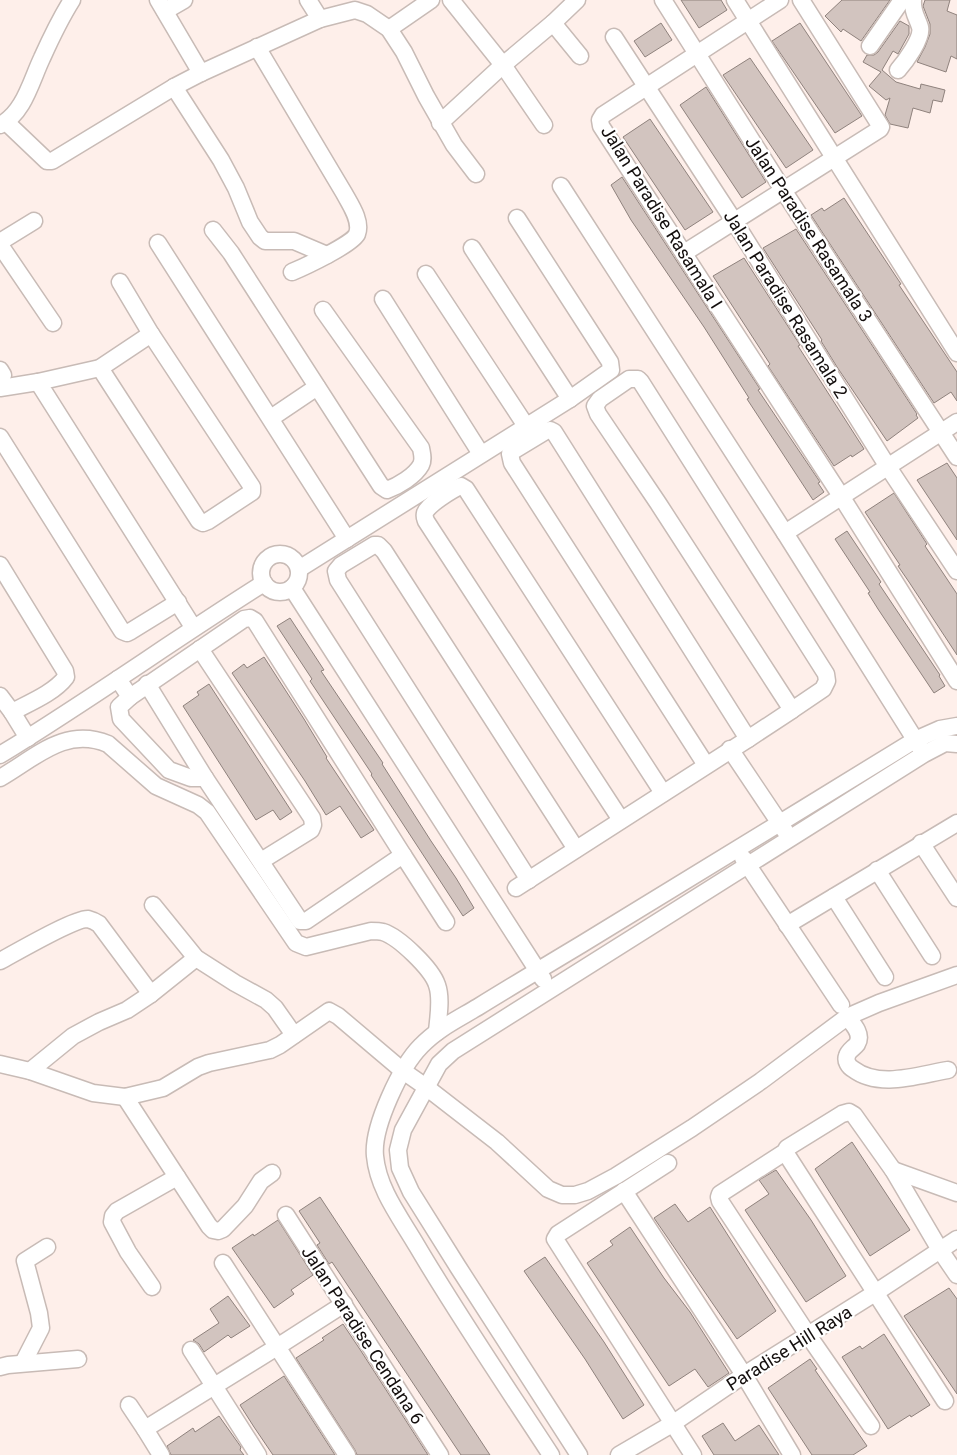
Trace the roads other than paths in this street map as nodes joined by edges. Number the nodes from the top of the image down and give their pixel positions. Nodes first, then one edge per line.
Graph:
1 (72, 0) edge
2 (184, 0) edge
3 (308, 0) edge
4 (431, 0) edge
5 (452, 0) edge
6 (577, 0) edge
7 (663, 0) edge
8 (735, 0) edge
9 (780, 0) edge
10 (801, 0) edge
11 (902, 0) edge
12 (913, 0) edge
13 (359, 5) edge
14 (162, 6) edge
15 (320, 19) junction
16 (748, 21) junction
17 (553, 24) junction
18 (389, 29) junction
19 (614, 36) dead end
20 (870, 46) dead end
21 (257, 47) junction
22 (697, 54) junction
23 (580, 56) dead end
24 (503, 65) junction
25 (898, 70) dead end
26 (201, 73) junction
27 (647, 85) junction
28 (174, 87) junction
29 (440, 123) junction
30 (3, 124) edge
31 (544, 125) dead end
32 (833, 158) junction
33 (476, 174) dead end
34 (561, 186) dead end
35 (783, 190) junction
36 (517, 218) dead end
37 (34, 221) dead end
38 (734, 221) junction
39 (213, 230) dead end
40 (158, 243) dead end
41 (0, 244) edge
42 (472, 248) dead end
43 (684, 253) junction
44 (328, 255) junction
45 (292, 272) dead end
46 (426, 274) dead end
47 (120, 282) dead end
48 (383, 299) dead end
49 (323, 310) dead end
50 (53, 323) dead end
51 (151, 334) junction
52 (957, 353) edge
53 (100, 368) junction
54 (1, 378) edge
55 (38, 382) junction
56 (317, 387) junction
57 (570, 399) junction
58 (271, 418) junction
59 (957, 422) edge
60 (526, 426) junction
61 (941, 433) junction
62 (0, 437) edge
63 (481, 454) junction
64 (957, 457) edge
65 (888, 467) junction
66 (841, 496) junction
67 (785, 533) junction
68 (347, 539) junction
69 (0, 565) edge
70 (299, 569) junction
71 (957, 571) edge
72 (264, 582) junction
73 (292, 588) junction
74 (178, 602) junction
75 (193, 628) junction
76 (200, 649) junction
77 (118, 679) junction
78 (957, 681) edge
79 (147, 684) junction
80 (0, 696) edge
81 (130, 697) junction
82 (792, 710) junction
83 (12, 712) junction
84 (957, 726) edge
85 (28, 738) junction
86 (748, 738) junction
87 (915, 740) junction
88 (957, 744) edge
89 (730, 750) junction
90 (924, 754) junction
91 (0, 755) edge
92 (706, 765) junction
93 (0, 778) edge
94 (205, 778) junction
95 (663, 793) junction
96 (621, 820) junction
97 (780, 823) junction
98 (957, 823) edge
99 (790, 839) junction
100 (921, 843) junction
101 (576, 849) junction
102 (738, 850) junction
103 (403, 855) junction
104 (261, 861) junction
105 (748, 866) junction
106 (877, 870) junction
107 (834, 897) junction
108 (957, 898) edge
109 (153, 905) dead end
110 (446, 922) dead end
111 (787, 925) junction
112 (932, 956) dead end
113 (196, 958) junction
114 (0, 961) edge
115 (537, 971) junction
116 (957, 975) edge
117 (885, 977) dead end
118 (550, 989) junction
119 (151, 994) junction
120 (844, 1011) junction
121 (437, 1032) junction
122 (294, 1035) junction
123 (0, 1064) edge
124 (948, 1070) dead end
125 (30, 1071) junction
126 (403, 1071) junction
127 (426, 1086) junction
128 (125, 1097) junction
129 (388, 1103) junction
130 (411, 1116) junction
131 (785, 1152) junction
132 (668, 1164) dead end
133 (893, 1170) junction
134 (272, 1174) dead end
135 (177, 1177) junction
136 (624, 1191) junction
137 (957, 1193) edge
138 (286, 1215) dead end
139 (957, 1239) edge
140 (47, 1247) dead end
141 (940, 1250) junction
142 (223, 1263) dead end
143 (458, 1267) junction
144 (957, 1276) edge
145 (437, 1279) junction
146 (152, 1287) dead end
147 (875, 1293) junction
148 (344, 1304) junction
149 (808, 1336) junction
150 (278, 1348) junction
151 (191, 1350) dead end
152 (78, 1358) dead end
153 (23, 1364) junction
154 (0, 1367) edge
155 (744, 1375) junction
156 (214, 1386) junction
157 (945, 1401) dead end
158 (129, 1405) dead end
159 (672, 1424) junction
160 (871, 1426) dead end
161 (145, 1429) junction
162 (161, 1455) edge
163 (258, 1455) edge
164 (347, 1455) edge
165 (440, 1455) edge
166 (551, 1455) edge
167 (579, 1455) edge
168 (619, 1455) edge
169 (693, 1455) edge
170 (792, 1455) edge

1 - 30 street
2 - 14 street
3 - 15 street
4 - 18 street
5 - 24 street
6 - 17 street
7 - 22 street, Jalan Paradise Rasamala 3
8 - 16 street
9 - 16 street, Jalan Paradise Rasamala I
10 - 32 street
11 - 20 street
12 - 25 street
13 - 15 street
13 - 18 street
14 - 26 street
15 - 21 street
16 - 22 street, Jalan Paradise Rasamala I
16 - 32 street
17 - 23 street
17 - 24 street
18 - 29 street
19 - 27 street, Jalan Paradise Rasamala 2
21 - 26 street
21 - 44 street
22 - 27 street, Jalan Paradise Rasamala I
22 - 35 street, Jalan Paradise Rasamala 3
24 - 29 street
24 - 31 street
26 - 28 street
27 - 38 street, Jalan Paradise Rasamala 2
27 - 43 street, Jalan Paradise Rasamala I
28 - 30 street
28 - 44 street
29 - 33 street
32 - 35 street
32 - 52 street
34 - 67 street
35 - 38 street
35 - 61 street, Jalan Paradise Rasamala 3
36 - 57 street
37 - 41 street
38 - 43 street
38 - 65 street, Jalan Paradise Rasamala 2
39 - 56 street
40 - 58 street
41 - 50 street
42 - 57 street
43 - 66 street, Jalan Paradise Rasamala I
44 - 45 street
46 - 60 street
47 - 51 street
48 - 63 street
49 - 56 street
51 - 53 street
51 - 53 street
53 - 55 street
54 - 55 street
55 - 74 street
56 - 58 street
57 - 60 street
58 - 68 street
59 - 61 street
60 - 63 street
61 - 64 street, Jalan Paradise Rasamala 3
61 - 65 street
62 - 74 street
63 - 68 street
65 - 66 street
65 - 71 street, Jalan Paradise Rasamala 2
66 - 67 street
66 - 78 street, Jalan Paradise Rasamala I
67 - 87 street
68 - 70 street
69 - 83 street
70 - 72 street
70 - 73 street
72 - 73 street
72 - 75 street
73 - 115 street
74 - 75 street
75 - 77 street
76 - 79 street
76 - 103 street
76 - 104 street
77 - 81 street
77 - 85 street
79 - 81 street
79 - 94 street
80 - 83 street
81 - 94 street
82 - 82 street
82 - 86 street
83 - 85 street
84 - 87 street
85 - 91 street
86 - 89 street
86 - 92 street
87 - 90 street
87 - 97 street
88 - 90 street
89 - 92 street
89 - 97 street
90 - 99 street
92 - 95 street
93 - 121 street
94 - 104 street
95 - 96 street
95 - 96 street
96 - 101 street
97 - 99 street
97 - 102 street
98 - 100 street
99 - 105 street
100 - 106 street
100 - 108 street
101 - 101 street
102 - 105 street
102 - 115 street
103 - 104 street
103 - 110 street
105 - 111 street
105 - 118 street
106 - 107 street
106 - 112 street
107 - 111 street
107 - 117 street
109 - 113 street
111 - 120 street
113 - 119 street
113 - 122 street
114 - 119 street
115 - 118 street
115 - 121 street
116 - 120 street
118 - 127 street
119 - 125 street
120 - 124 street
120 - 127 street
121 - 126 street
122 - 126 street
122 - 128 street
123 - 125 street
125 - 128 street
126 - 127 street
126 - 129 street
127 - 130 street
128 - 135 street
129 - 130 street
129 - 145 street
130 - 143 street
131 - 133 street
131 - 147 street
131 - 149 street
132 - 136 street
133 - 137 street
133 - 141 street
134 - 135 street
135 - 146 street
136 - 155 street
136 - 159 street
138 - 148 street, Jalan Paradise Cendana 6
139 - 141 street, Paradise Hill Raya
140 - 153 street
141 - 144 street
141 - 147 street, Paradise Hill Raya
142 - 150 street
143 - 145 street
143 - 167 street
145 - 166 street
147 - 149 street, Paradise Hill Raya
147 - 157 street
148 - 150 street
148 - 165 street, Jalan Paradise Cendana 6
149 - 155 street, Paradise Hill Raya
149 - 160 street
150 - 156 street
150 - 164 street
151 - 156 street
152 - 153 street
153 - 154 street
155 - 159 street, Paradise Hill Raya
155 - 170 street
156 - 161 street
156 - 163 street
158 - 161 street
159 - 168 street, Paradise Hill Raya
159 - 169 street
161 - 162 street

